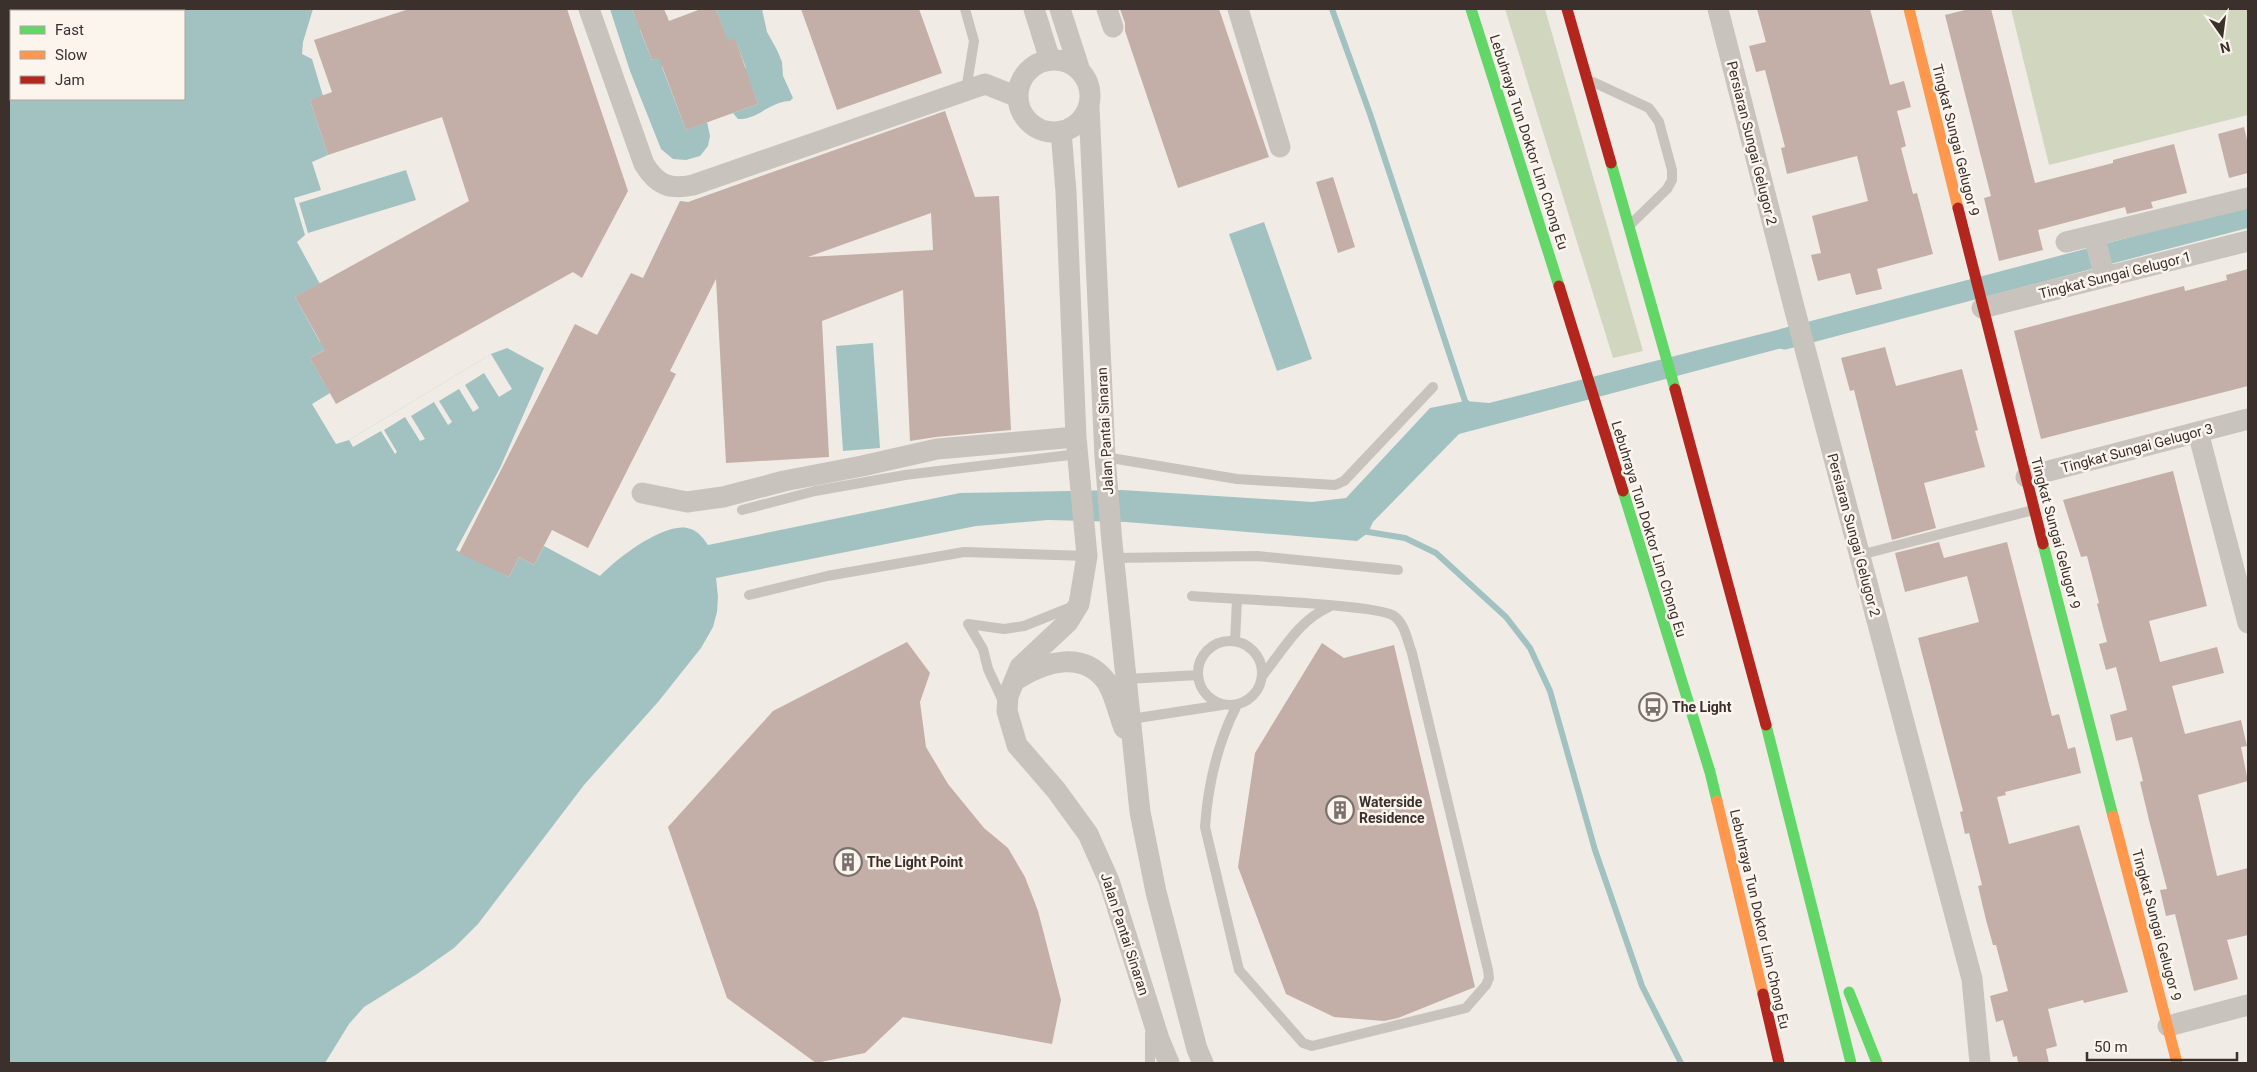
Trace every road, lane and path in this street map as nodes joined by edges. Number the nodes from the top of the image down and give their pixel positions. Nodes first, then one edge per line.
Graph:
1 (589, 9) edge
2 (965, 9) edge
3 (1034, 9) edge
4 (1060, 9) edge
5 (1238, 9) edge
6 (1471, 9) edge
7 (1567, 9) edge
8 (1718, 9) edge
9 (1909, 9) edge
10 (1050, 60) junction
11 (1080, 71) junction
12 (1587, 79) junction
13 (966, 90) junction
14 (1018, 97) junction
15 (1089, 106) junction
16 (1061, 131) junction
17 (1280, 147) dead end
18 (2248, 198) edge
19 (1629, 226) junction
20 (2092, 238) junction
21 (2248, 241) edge
22 (2066, 242) dead end
23 (2103, 271) junction
24 (1980, 302) junction
25 (1433, 387) dead end
26 (2248, 419) edge
27 (2198, 432) junction
28 (1078, 453) junction
29 (1105, 457) junction
30 (2026, 476) junction
31 (642, 493) dead end
32 (742, 510) dead end
33 (2034, 510) junction
34 (1086, 549) junction
35 (1112, 551) junction
36 (1860, 555) junction
37 (1398, 570) dead end
38 (749, 596) dead end
39 (1192, 596) dead end
40 (1237, 600) junction
41 (1079, 604) junction
42 (1331, 606) junction
43 (2248, 623) edge
44 (1235, 642) junction
45 (1198, 675) junction
46 (1263, 675) junction
47 (1127, 679) junction
48 (1015, 681) junction
49 (1222, 705) junction
50 (1237, 705) junction
51 (1007, 711) junction
52 (1131, 719) junction
53 (1135, 754) junction
54 (1815, 909) junction
55 (2248, 1005) edge
56 (1149, 1010) junction
57 (2168, 1026) junction
58 (1150, 1063) edge
59 (1169, 1063) edge
60 (1202, 1063) edge
61 (1779, 1063) edge
62 (1851, 1063) edge
63 (1877, 1063) edge
64 (1980, 1063) edge
65 (2177, 1063) edge

1 - 13 street
2 - 13 lane
3 - 10 street
4 - 11 street
5 - 17 street
6 - 61 main road, Lebuhraya Tun Doktor Lim Chong Eu
7 - 12 main road
8 - 36 street, Persiaran Sungai Gelugor 2
9 - 24 main road, Tingkat Sungai Gelugor 9
10 - 11 street
10 - 14 street
11 - 15 street
12 - 19 main road
12 - 19 lane
13 - 14 street
14 - 16 street
15 - 16 street
15 - 29 street, Jalan Pantai Sinaran
16 - 28 street, Jalan Pantai Sinaran
18 - 20 street
19 - 54 main road
20 - 22 street
20 - 23 street
21 - 23 street, Tingkat Sungai Gelugor 1
23 - 24 street, Tingkat Sungai Gelugor 1
24 - 30 main road, Tingkat Sungai Gelugor 9
25 - 29 lane
26 - 27 street, Tingkat Sungai Gelugor 3
27 - 30 street, Tingkat Sungai Gelugor 3
27 - 43 street
28 - 31 street
28 - 32 lane
28 - 34 street, Jalan Pantai Sinaran
29 - 35 street, Jalan Pantai Sinaran
30 - 33 main road, Tingkat Sungai Gelugor 9
33 - 36 lane
33 - 57 main road, Tingkat Sungai Gelugor 9
34 - 38 lane
34 - 41 street, Jalan Pantai Sinaran
35 - 37 lane
35 - 47 street, Jalan Pantai Sinaran
36 - 64 street, Persiaran Sungai Gelugor 2
39 - 40 lane
40 - 42 lane
40 - 44 lane
41 - 48 street, Jalan Pantai Sinaran
41 - 51 lane
42 - 46 lane
42 - 50 lane
44 - 45 lane
44 - 46 lane
45 - 47 lane
45 - 49 lane
46 - 50 lane
47 - 52 street, Jalan Pantai Sinaran
48 - 51 street, Jalan Pantai Sinaran
48 - 53 street, Jalan Pantai Sinaran
49 - 50 lane
49 - 52 lane
51 - 56 street, Jalan Pantai Sinaran
52 - 53 street, Jalan Pantai Sinaran
53 - 60 street, Jalan Pantai Sinaran
54 - 62 main road
54 - 63 main road
55 - 57 street
56 - 58 lane
56 - 59 street, Jalan Pantai Sinaran
57 - 65 main road, Tingkat Sungai Gelugor 9

